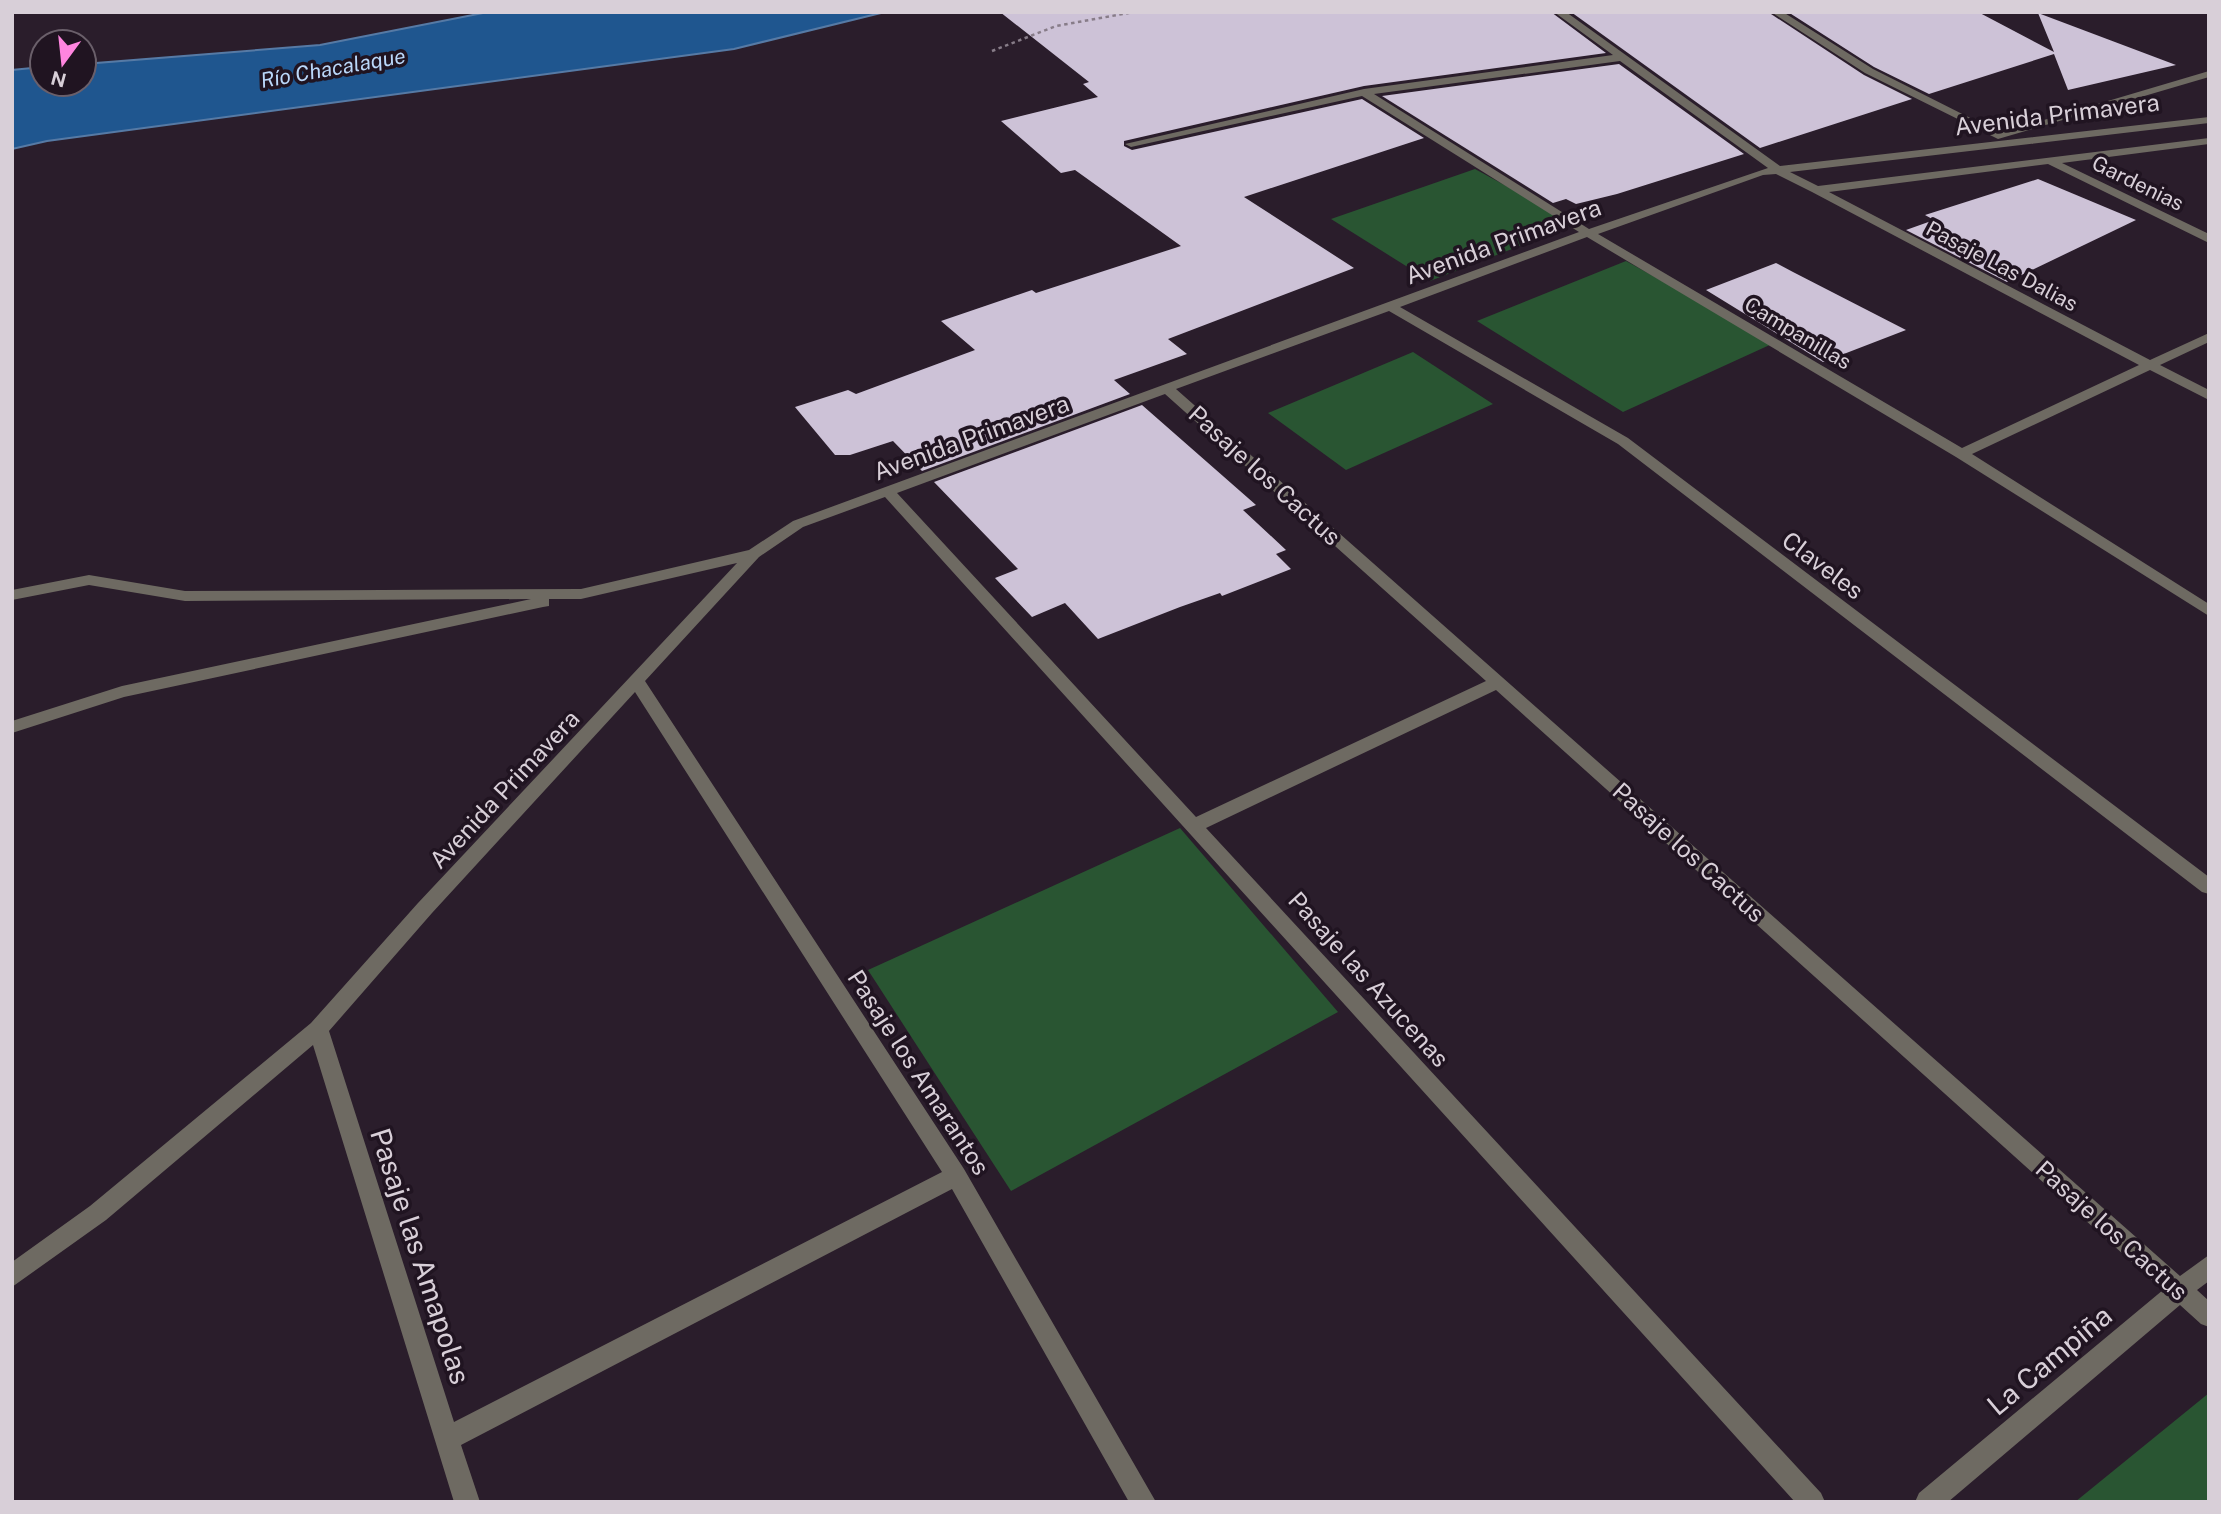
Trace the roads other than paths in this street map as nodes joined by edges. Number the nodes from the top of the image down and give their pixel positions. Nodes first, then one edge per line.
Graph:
1 (1559, 12) edge
2 (1776, 12) edge
3 (1623, 57) junction
4 (2209, 74) edge
5 (1364, 92) junction
6 (2209, 120) edge
7 (1997, 136) junction
8 (2209, 141) edge
9 (1131, 144) dead end
10 (1961, 149) junction
11 (2051, 162) junction
12 (1778, 170) junction
13 (1816, 190) junction
14 (1588, 233) junction
15 (2209, 239) edge
16 (1392, 307) junction
17 (2209, 337) edge
18 (2149, 364) junction
19 (1168, 389) junction
20 (2209, 396) edge
21 (1961, 454) junction
22 (887, 491) junction
23 (754, 554) junction
24 (12, 594) edge
25 (581, 594) junction
26 (2209, 611) edge
27 (636, 680) junction
28 (1499, 682) junction
29 (12, 727) edge
30 (1193, 826) junction
31 (2209, 887) edge
32 (318, 1029) junction
33 (956, 1176) junction
34 (2209, 1266) edge
35 (12, 1276) edge
36 (2178, 1289) junction
37 (2209, 1316) edge
38 (447, 1439) junction
39 (467, 1502) edge
40 (1143, 1502) edge
41 (1812, 1502) edge
42 (1928, 1502) edge

1 - 3 street, Pasaje Las Dalias
2 - 7 street
3 - 5 street
3 - 12 street, Pasaje Las Dalias
4 - 7 street
5 - 9 street
5 - 14 street, Campanillas
6 - 10 street, Avenida Primavera
7 - 10 street
8 - 11 street
10 - 12 street, Avenida Primavera
11 - 13 street
11 - 15 street, Gardenias
12 - 13 street, Pasaje Las Dalias
12 - 14 street, Avenida Primavera
13 - 18 street, Pasaje Las Dalias
14 - 16 street, Avenida Primavera
14 - 21 street, Campanillas
16 - 19 street, Avenida Primavera
16 - 31 street, Claveles
17 - 18 street
18 - 20 street, Pasaje Las Dalias
18 - 21 street
19 - 22 street, Avenida Primavera
19 - 28 street, Pasaje los Cactus
21 - 26 street, Campanillas
22 - 23 street, Avenida Primavera
22 - 30 street, Pasaje las Azucenas
23 - 25 street
23 - 27 street, Avenida Primavera
24 - 25 street
25 - 29 street
27 - 32 street, Avenida Primavera
27 - 33 street, Pasaje los Amarantos
28 - 30 street
28 - 36 street, Pasaje los Cactus
30 - 41 street, Pasaje las Azucenas
32 - 35 street, Avenida Primavera
32 - 38 street, Pasaje las Amapolas
33 - 38 street
33 - 40 street, Pasaje los Amarantos
34 - 36 street, La Campiña
36 - 37 street, Pasaje los Cactus
36 - 42 street, La Campiña
38 - 39 street, Pasaje las Amapolas

